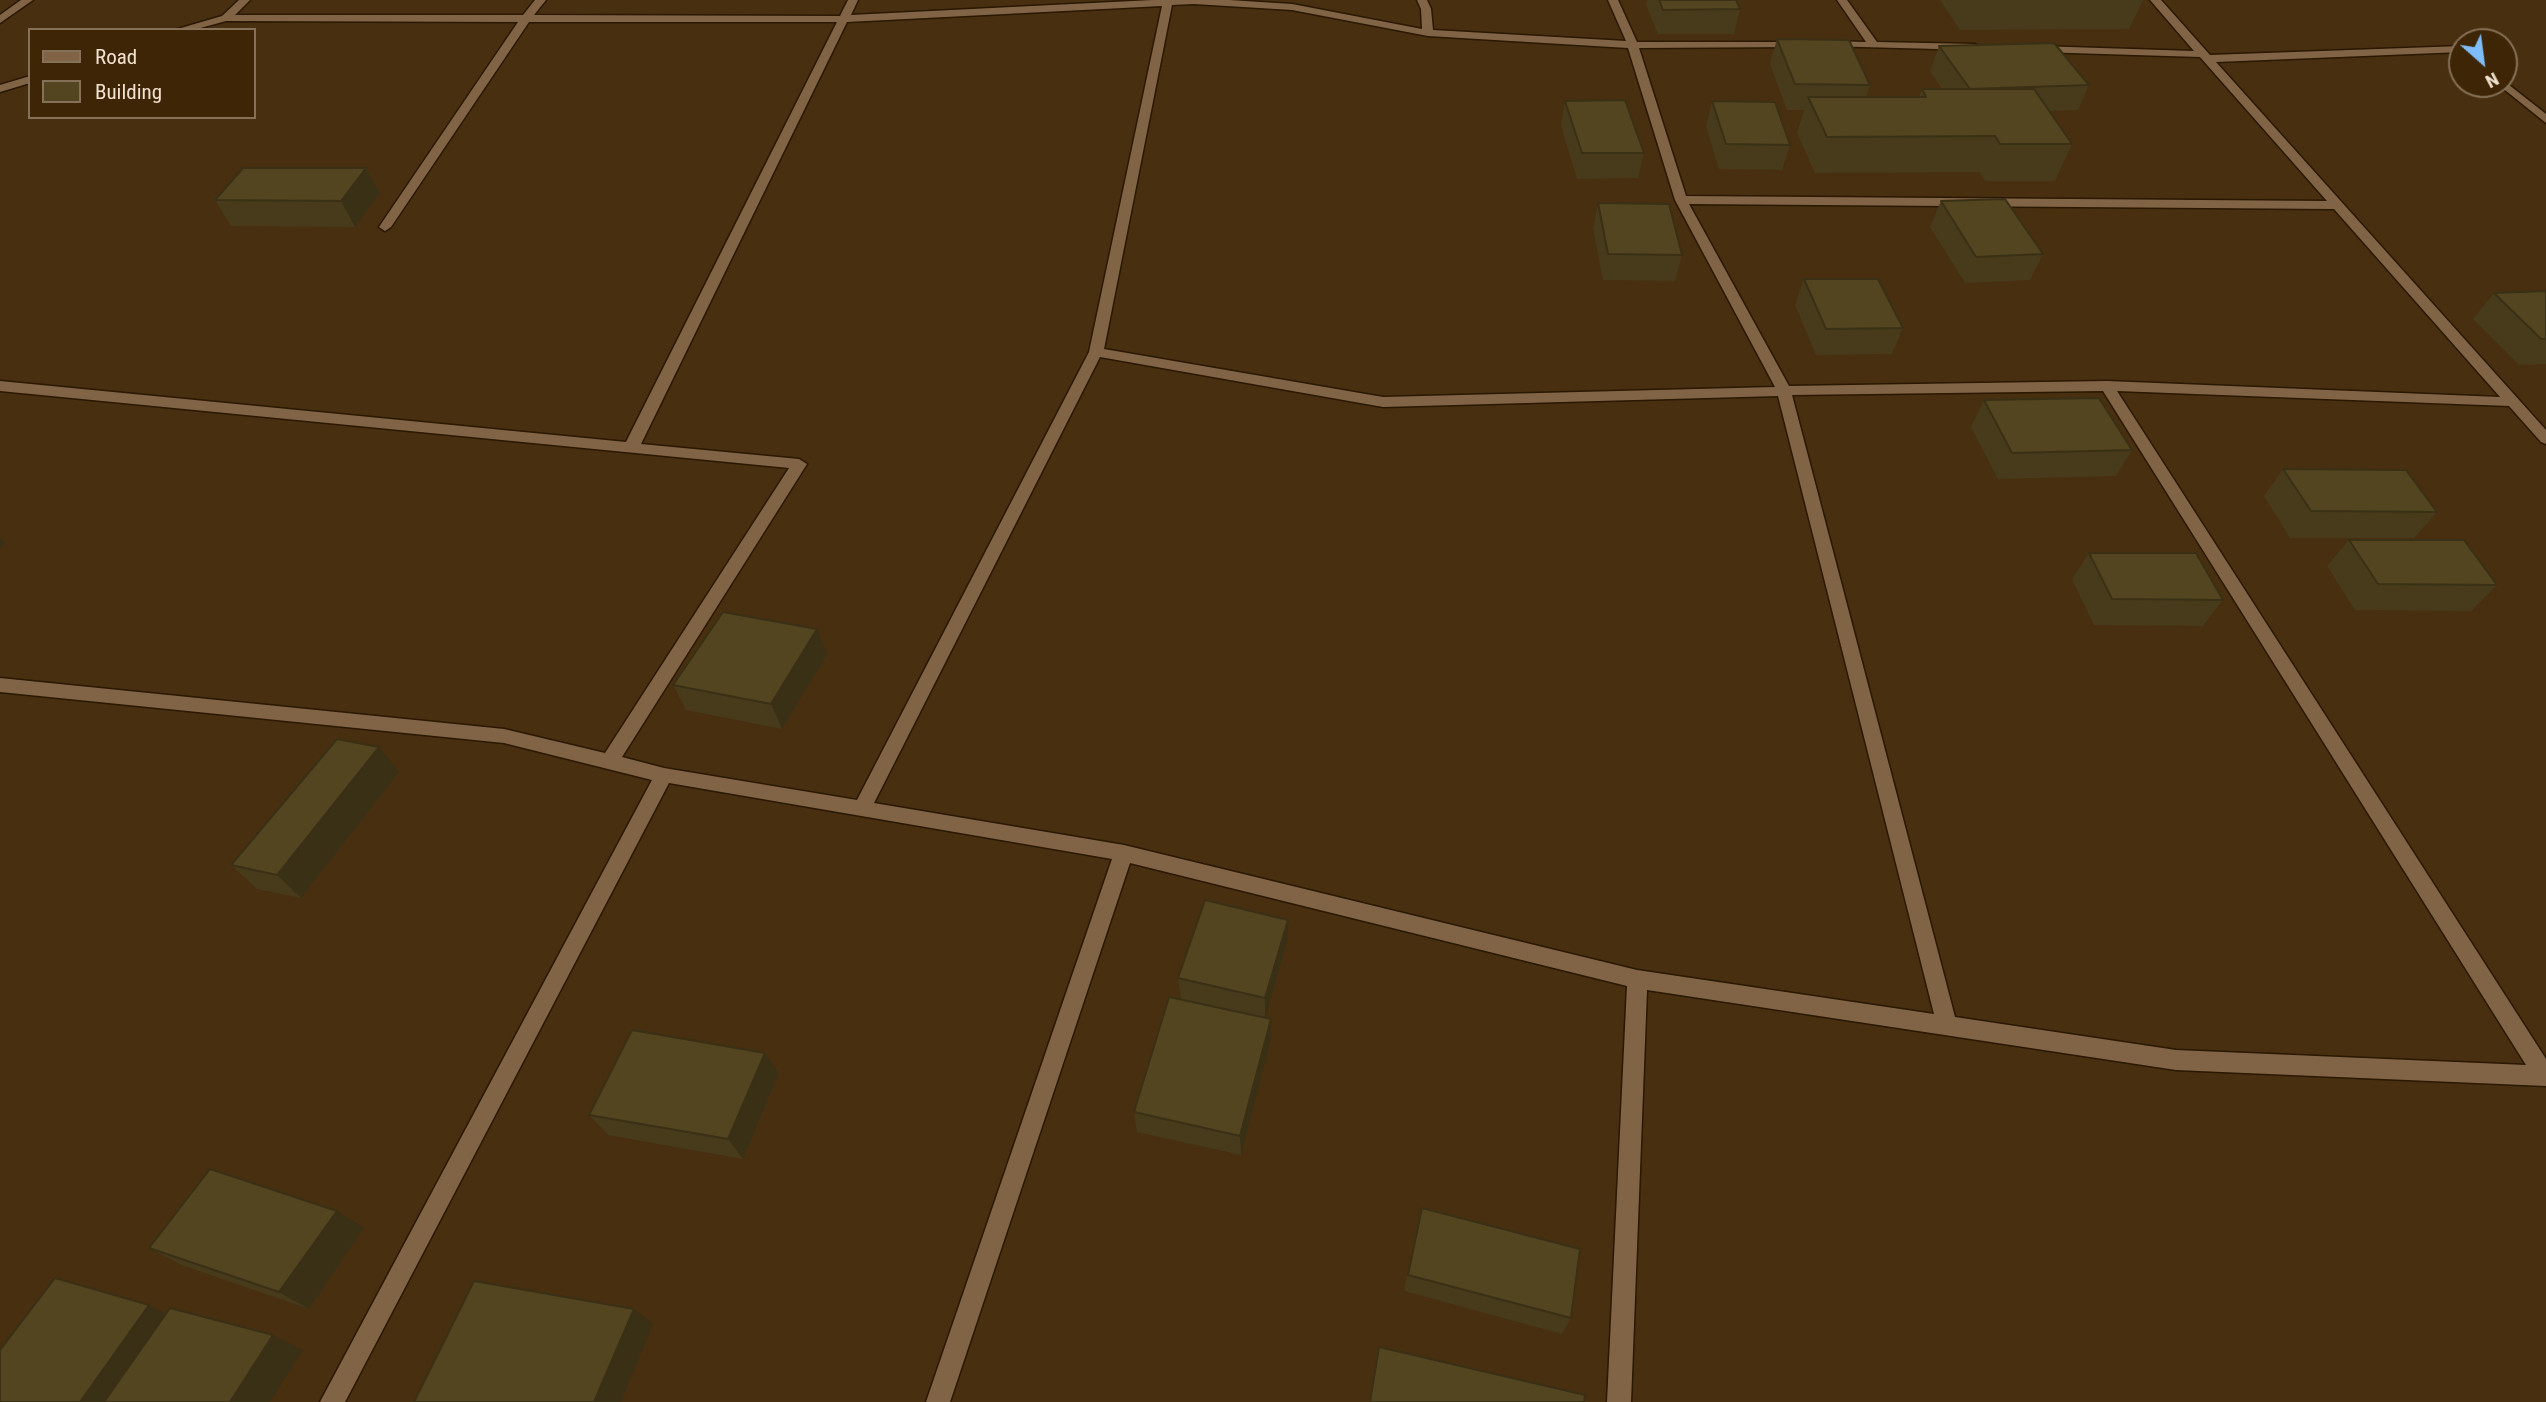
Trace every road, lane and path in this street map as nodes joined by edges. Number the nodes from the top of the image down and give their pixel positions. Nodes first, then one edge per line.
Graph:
1 (28, 0) edge
2 (245, 0) edge
3 (541, 0) edge
4 (853, 0) edge
5 (1168, 0) edge
6 (1422, 0) edge
7 (1613, 0) edge
8 (1842, 0) edge
9 (2155, 0) edge
10 (226, 18) junction
11 (526, 18) junction
12 (844, 19) junction
13 (0, 20) edge
14 (187, 28) edge
15 (1428, 33) junction
16 (1872, 43) junction
17 (1805, 44) edge
18 (1819, 44) edge
19 (1633, 45) junction
20 (1982, 47) edge
21 (2023, 48) edge
22 (2448, 49) edge
23 (2203, 56) junction
24 (28, 80) edge
25 (0, 89) edge
26 (2518, 96) edge
27 (2546, 120) edge
28 (1681, 200) junction
29 (2337, 205) junction
30 (385, 227) dead end
31 (1096, 352) junction
32 (0, 386) edge
33 (2107, 386) junction
34 (1784, 391) junction
35 (2513, 402) junction
36 (2546, 439) edge
37 (632, 446) junction
38 (0, 685) edge
39 (609, 762) junction
40 (664, 775) junction
41 (862, 809) junction
42 (1124, 853) junction
43 (1637, 979) junction
44 (1947, 1026) junction
45 (2545, 1076) edge
46 (332, 1402) edge
47 (938, 1402) edge
48 (1619, 1402) edge

1 - 13 street
2 - 10 street
3 - 11 street
4 - 12 street
5 - 12 street
5 - 15 street
5 - 31 street
6 - 15 street
7 - 19 street
8 - 16 street
9 - 23 street
10 - 11 street
10 - 14 street
11 - 12 street
11 - 30 street
12 - 37 street
15 - 19 street
16 - 18 street
16 - 20 street
17 - 19 street
19 - 28 street
21 - 23 street
22 - 23 street
23 - 29 street
24 - 25 street
26 - 27 street
28 - 29 street
28 - 34 street
29 - 35 street
31 - 34 street
31 - 41 street
32 - 37 street
33 - 34 street
33 - 35 street
33 - 45 street
34 - 44 street
35 - 36 street
37 - 39 street
38 - 39 street
39 - 40 street
40 - 41 street
40 - 46 street
41 - 42 street
42 - 43 street
42 - 47 street
43 - 44 street
43 - 48 street
44 - 45 street

